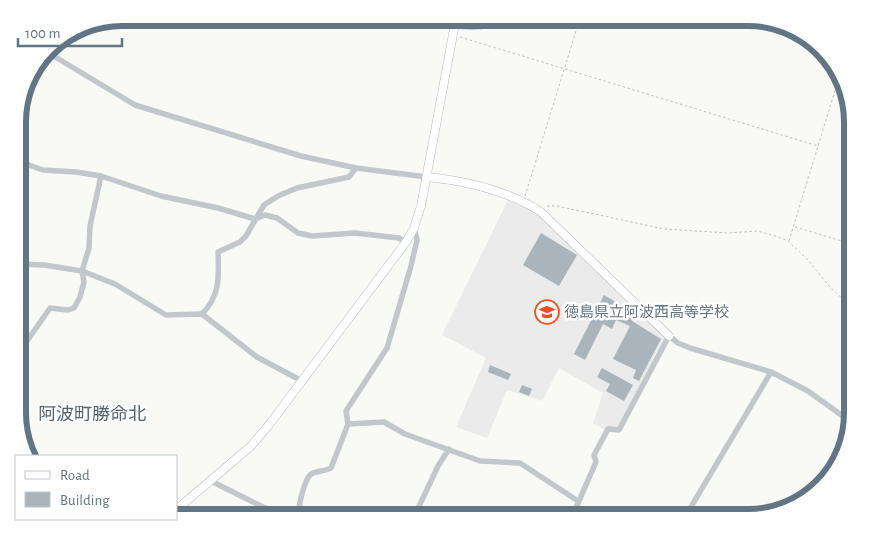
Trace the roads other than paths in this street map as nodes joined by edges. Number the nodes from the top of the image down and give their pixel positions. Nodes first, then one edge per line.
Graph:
1 (454, 26) edge
2 (53, 56) edge
3 (26, 165) edge
4 (356, 168) junction
5 (102, 176) junction
6 (427, 177) junction
7 (255, 218) junction
8 (414, 228) junction
9 (406, 242) junction
10 (26, 264) edge
11 (82, 271) junction
12 (202, 314) junction
13 (669, 336) junction
14 (26, 341) edge
15 (771, 372) junction
16 (302, 382) junction
17 (844, 417) edge
18 (348, 424) junction
19 (449, 449) junction
20 (210, 481) junction
21 (578, 502) junction
22 (178, 508) edge
23 (269, 509) edge
24 (298, 509) edge
25 (418, 509) edge
26 (575, 509) edge
27 (690, 509) edge

1 - 6 street
2 - 4 street
3 - 5 street
4 - 6 street
4 - 7 street
5 - 7 street
5 - 11 street
6 - 8 street
6 - 13 street
7 - 9 street
7 - 12 street
8 - 9 street
8 - 18 street
9 - 16 street
10 - 11 street
11 - 12 street
11 - 14 street
12 - 16 street
13 - 15 street
13 - 21 street
15 - 17 street
15 - 27 street
16 - 20 street
18 - 19 street
18 - 24 street
19 - 21 street
19 - 25 street
20 - 22 street
20 - 23 street
21 - 26 street

